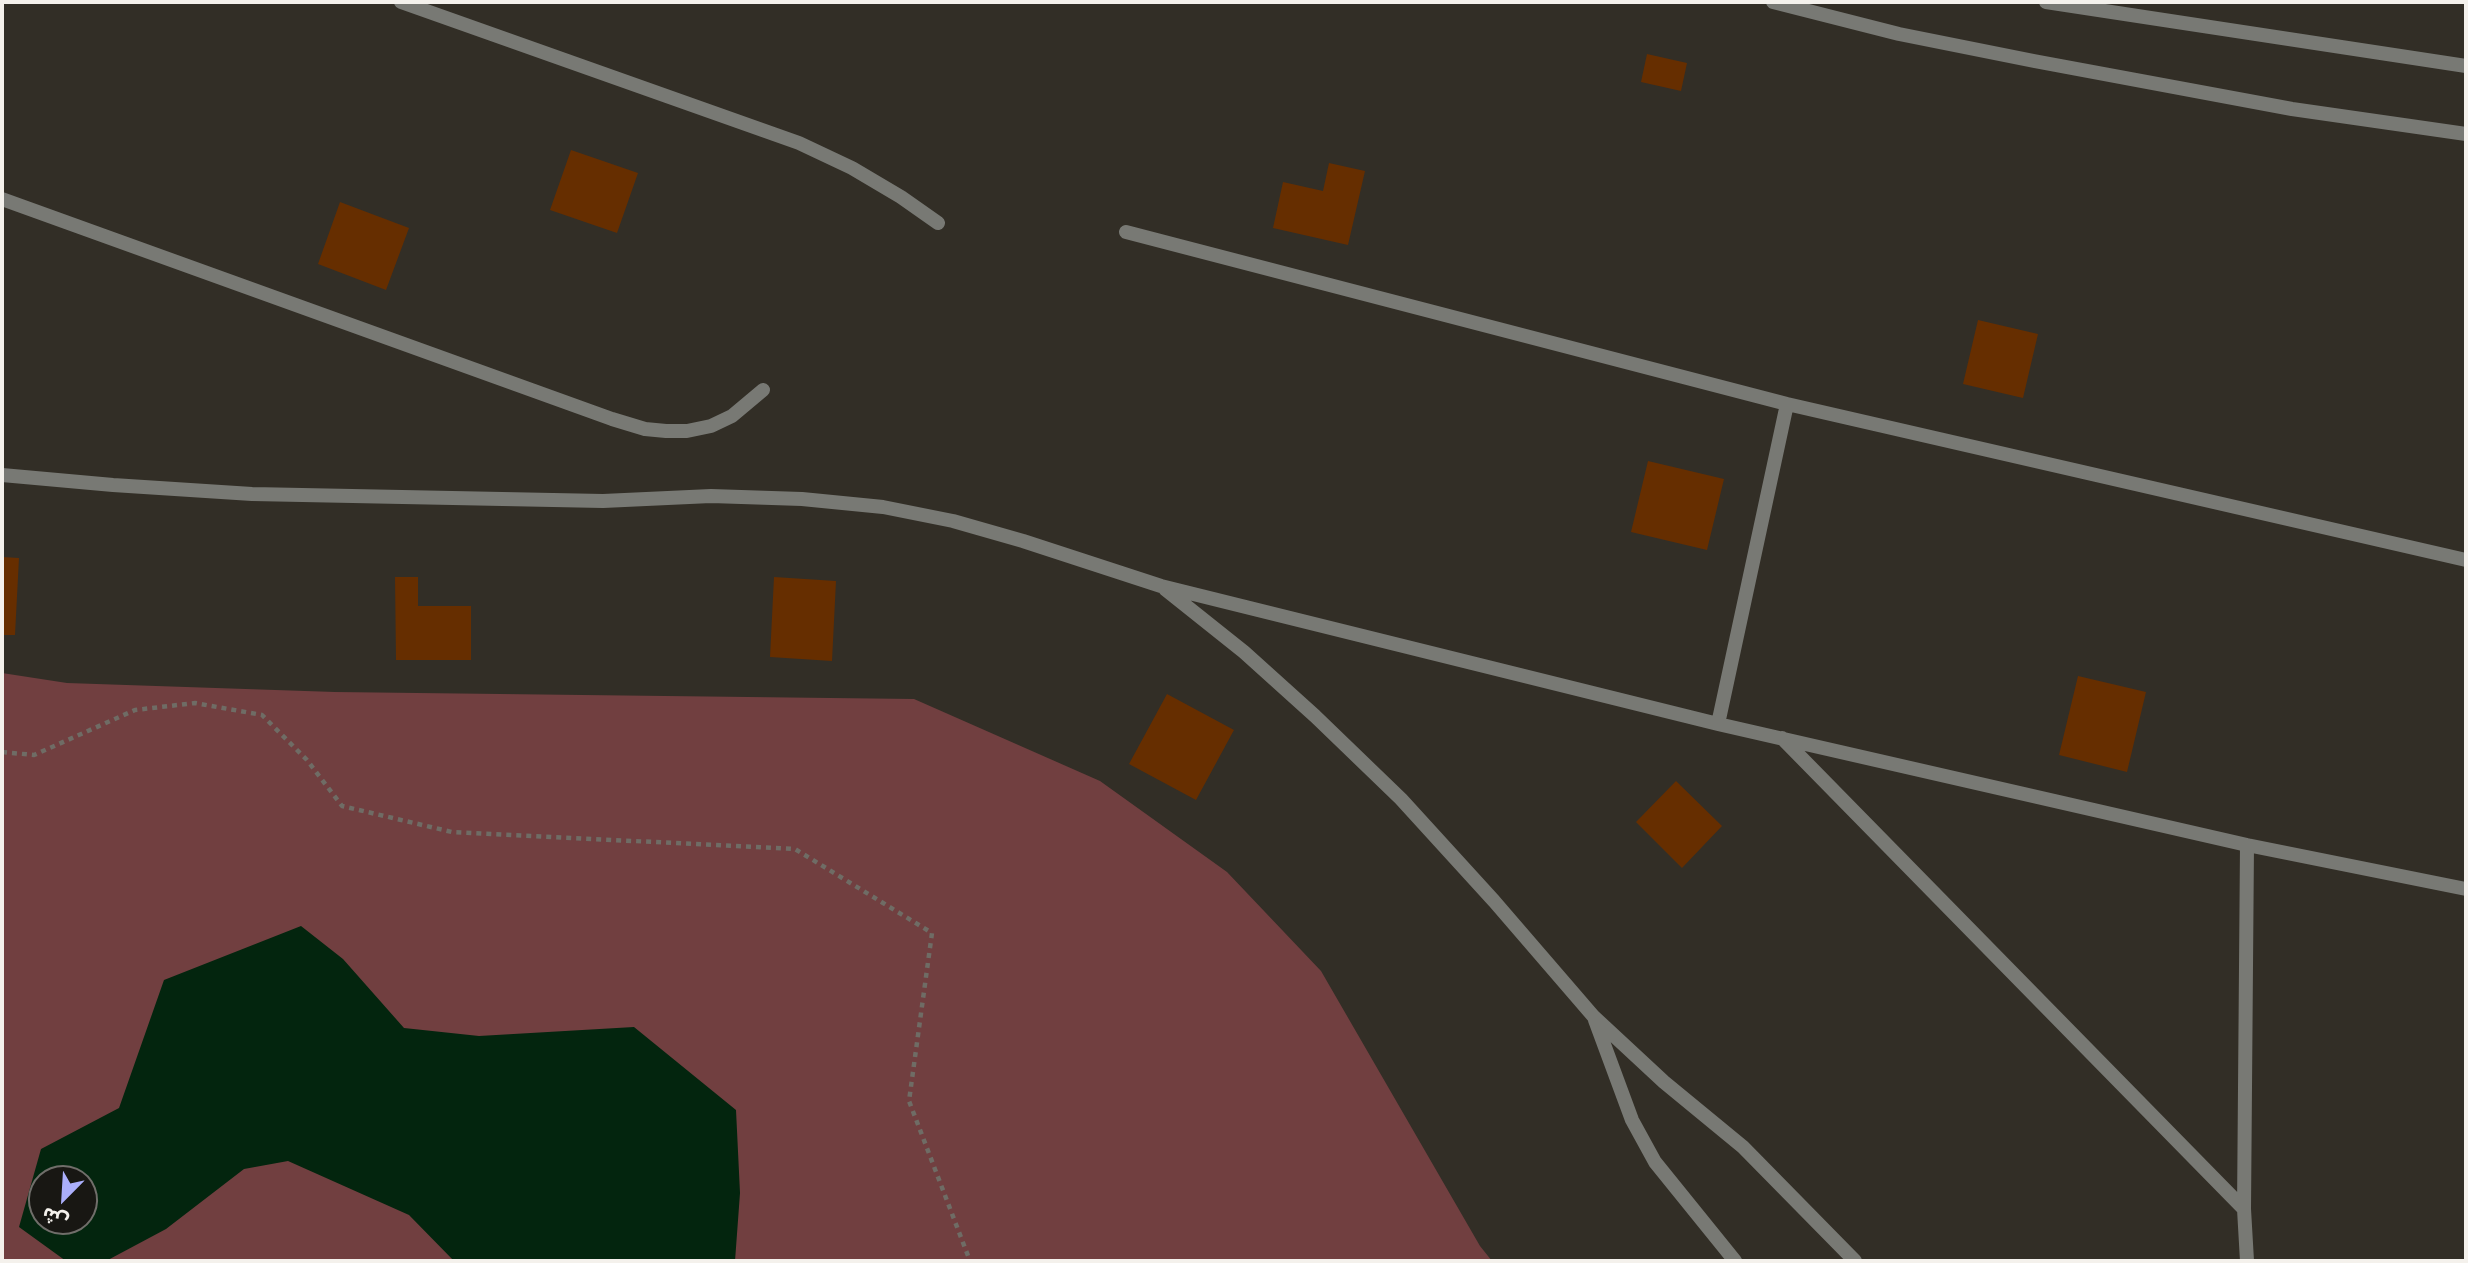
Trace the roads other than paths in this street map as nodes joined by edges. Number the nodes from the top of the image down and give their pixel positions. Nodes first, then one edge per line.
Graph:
1 (401, 2) edge
2 (1773, 2) edge
3 (2046, 2) edge
4 (2466, 66) edge
5 (2466, 134) edge
6 (2, 199) edge
7 (938, 223) dead end
8 (1126, 232) dead end
9 (763, 390) dead end
10 (1787, 404) junction
11 (2, 475) edge
12 (2466, 560) edge
13 (1161, 586) junction
14 (1718, 724) junction
15 (1782, 737) junction
16 (2247, 845) junction
17 (2466, 889) edge
18 (1594, 1017) junction
19 (2244, 1209) junction
20 (1735, 1261) edge
21 (1855, 1261) edge
22 (2247, 1261) edge

1 - 7 street
2 - 5 street
3 - 4 street
6 - 9 street
8 - 10 street
10 - 12 street
10 - 14 street
11 - 13 street
13 - 14 street
13 - 18 street
14 - 15 street
15 - 16 street
15 - 19 street
16 - 17 street
16 - 19 street
18 - 20 street
18 - 21 street
19 - 22 street

